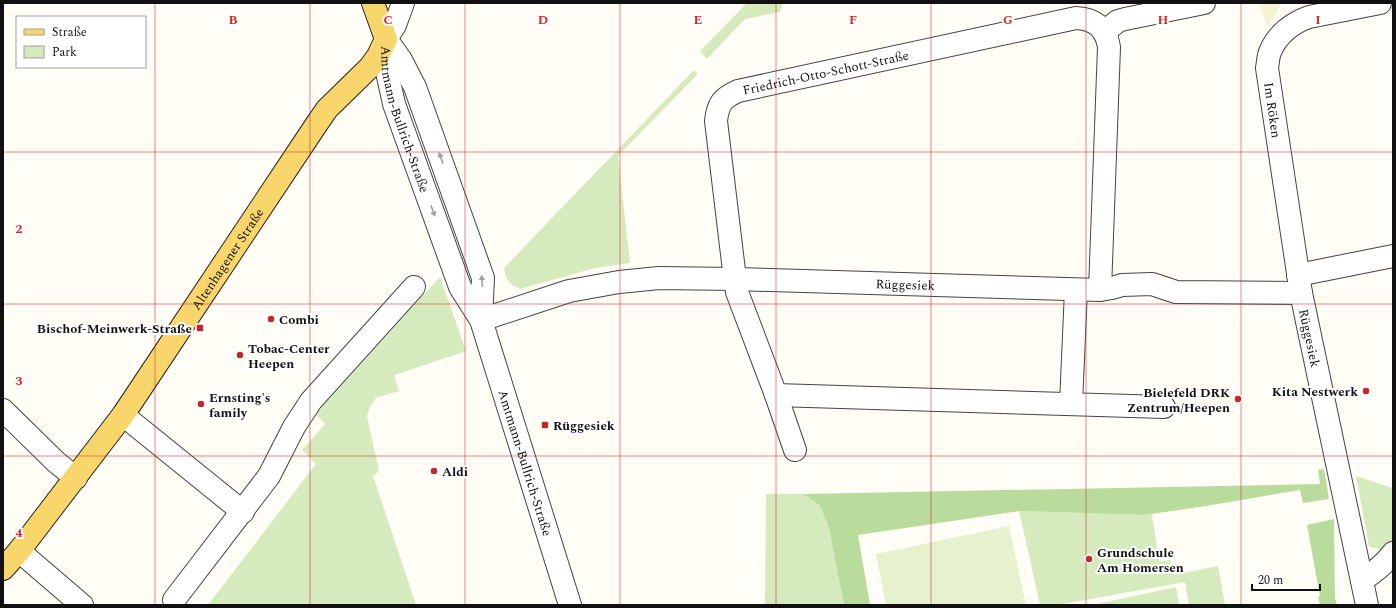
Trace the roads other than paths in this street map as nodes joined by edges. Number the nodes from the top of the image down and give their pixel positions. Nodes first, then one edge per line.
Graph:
1 (373, 3) edge
2 (403, 3) edge
3 (1204, 3) edge
4 (1380, 3) edge
5 (1104, 32) junction
6 (386, 39) junction
7 (1393, 256) edge
8 (735, 279) junction
9 (1299, 284) junction
10 (414, 286) dead end
11 (1076, 290) junction
12 (1100, 290) junction
13 (481, 320) junction
14 (776, 395) junction
15 (1071, 404) junction
16 (1164, 407) dead end
17 (3, 410) edge
18 (123, 415) junction
19 (795, 450) dead end
20 (76, 478) junction
21 (243, 512) junction
22 (20, 551) junction
23 (1393, 553) edge
24 (3, 569) edge
25 (1362, 580) junction
26 (174, 600) dead end
27 (82, 605) edge
28 (570, 605) edge
29 (1367, 605) edge

1 - 6 main road
2 - 6 street
3 - 5 street
4 - 9 street, Im Röken
5 - 8 street, Friedrich-Otto-Schott-Straße
5 - 12 street
6 - 13 street, Amtmann-Bullrich-Straße
6 - 18 main road, Altenhagener Straße
7 - 9 street
8 - 11 street, Rüggesiek
8 - 13 street, Rüggesiek
8 - 14 street
9 - 12 street, Rüggesiek
9 - 25 street, Rüggesiek
10 - 21 street
11 - 12 street, Rüggesiek
11 - 15 street
13 - 28 street, Amtmann-Bullrich-Straße
14 - 15 street
14 - 19 street
15 - 16 street
17 - 20 street
18 - 20 main road, Altenhagener Straße
18 - 21 street
20 - 22 main road, Altenhagener Straße
21 - 26 street
22 - 24 main road, Altenhagener Straße
22 - 27 street
23 - 25 street
25 - 29 street, Rüggesiek

